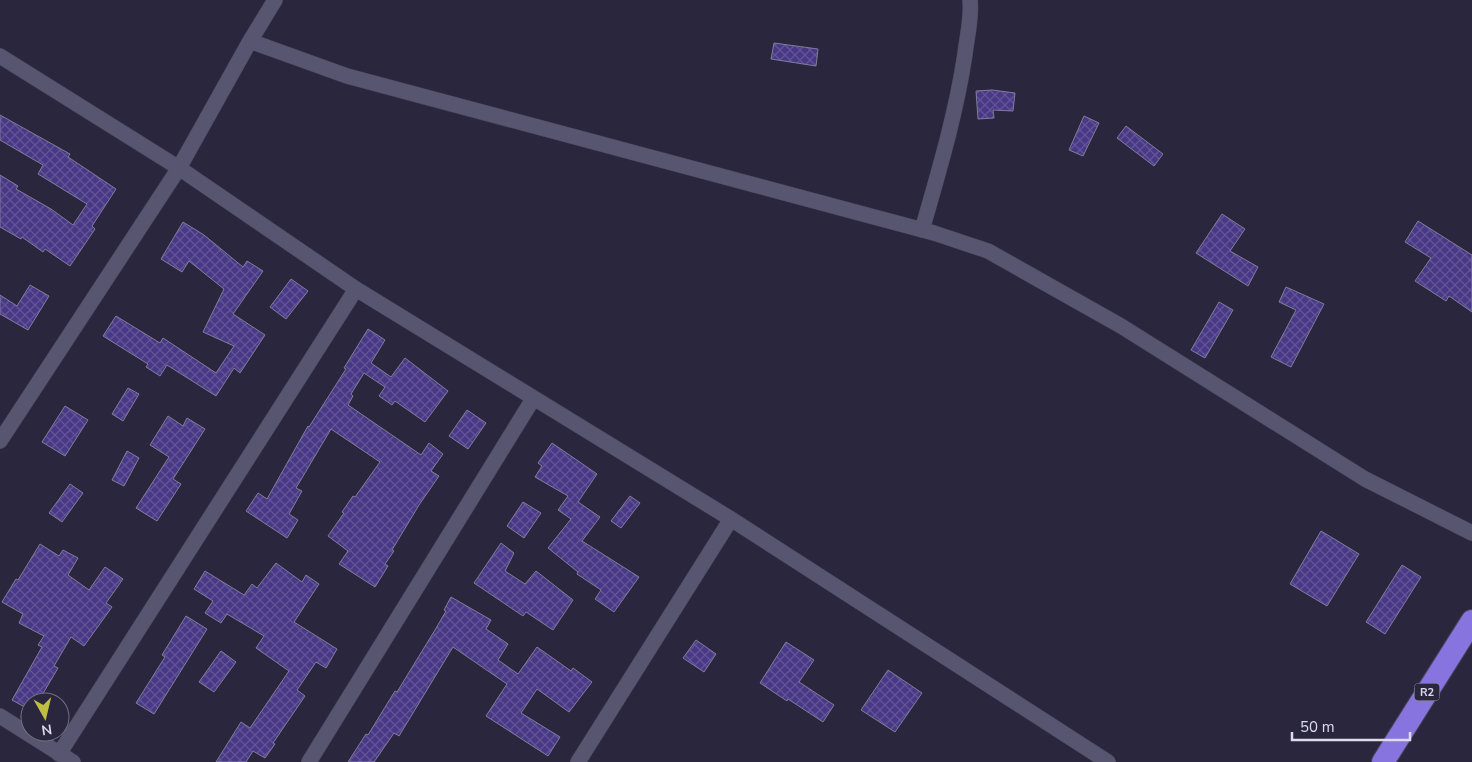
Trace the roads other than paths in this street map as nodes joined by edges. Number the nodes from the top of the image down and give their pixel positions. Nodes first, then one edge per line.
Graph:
1 (275, 0) edge
2 (970, 0) edge
3 (250, 41) junction
4 (0, 56) edge
5 (178, 168) junction
6 (922, 230) junction
7 (356, 289) junction
8 (533, 399) junction
9 (5, 423) edge
10 (0, 441) edge
11 (730, 519) junction
12 (1472, 532) edge
13 (1472, 621) edge
14 (0, 716) edge
15 (59, 754) junction
16 (73, 762) edge
17 (309, 762) edge
18 (578, 762) edge
19 (1108, 762) edge
20 (1383, 762) edge

1 - 3 street
2 - 6 street
3 - 5 street
3 - 6 street
4 - 5 street
5 - 7 street
5 - 9 street
6 - 12 street
7 - 8 street
7 - 15 street
8 - 11 street
8 - 17 street
9 - 10 street
11 - 18 street
11 - 19 street
13 - 20 highway, R2
14 - 15 street
15 - 16 street

